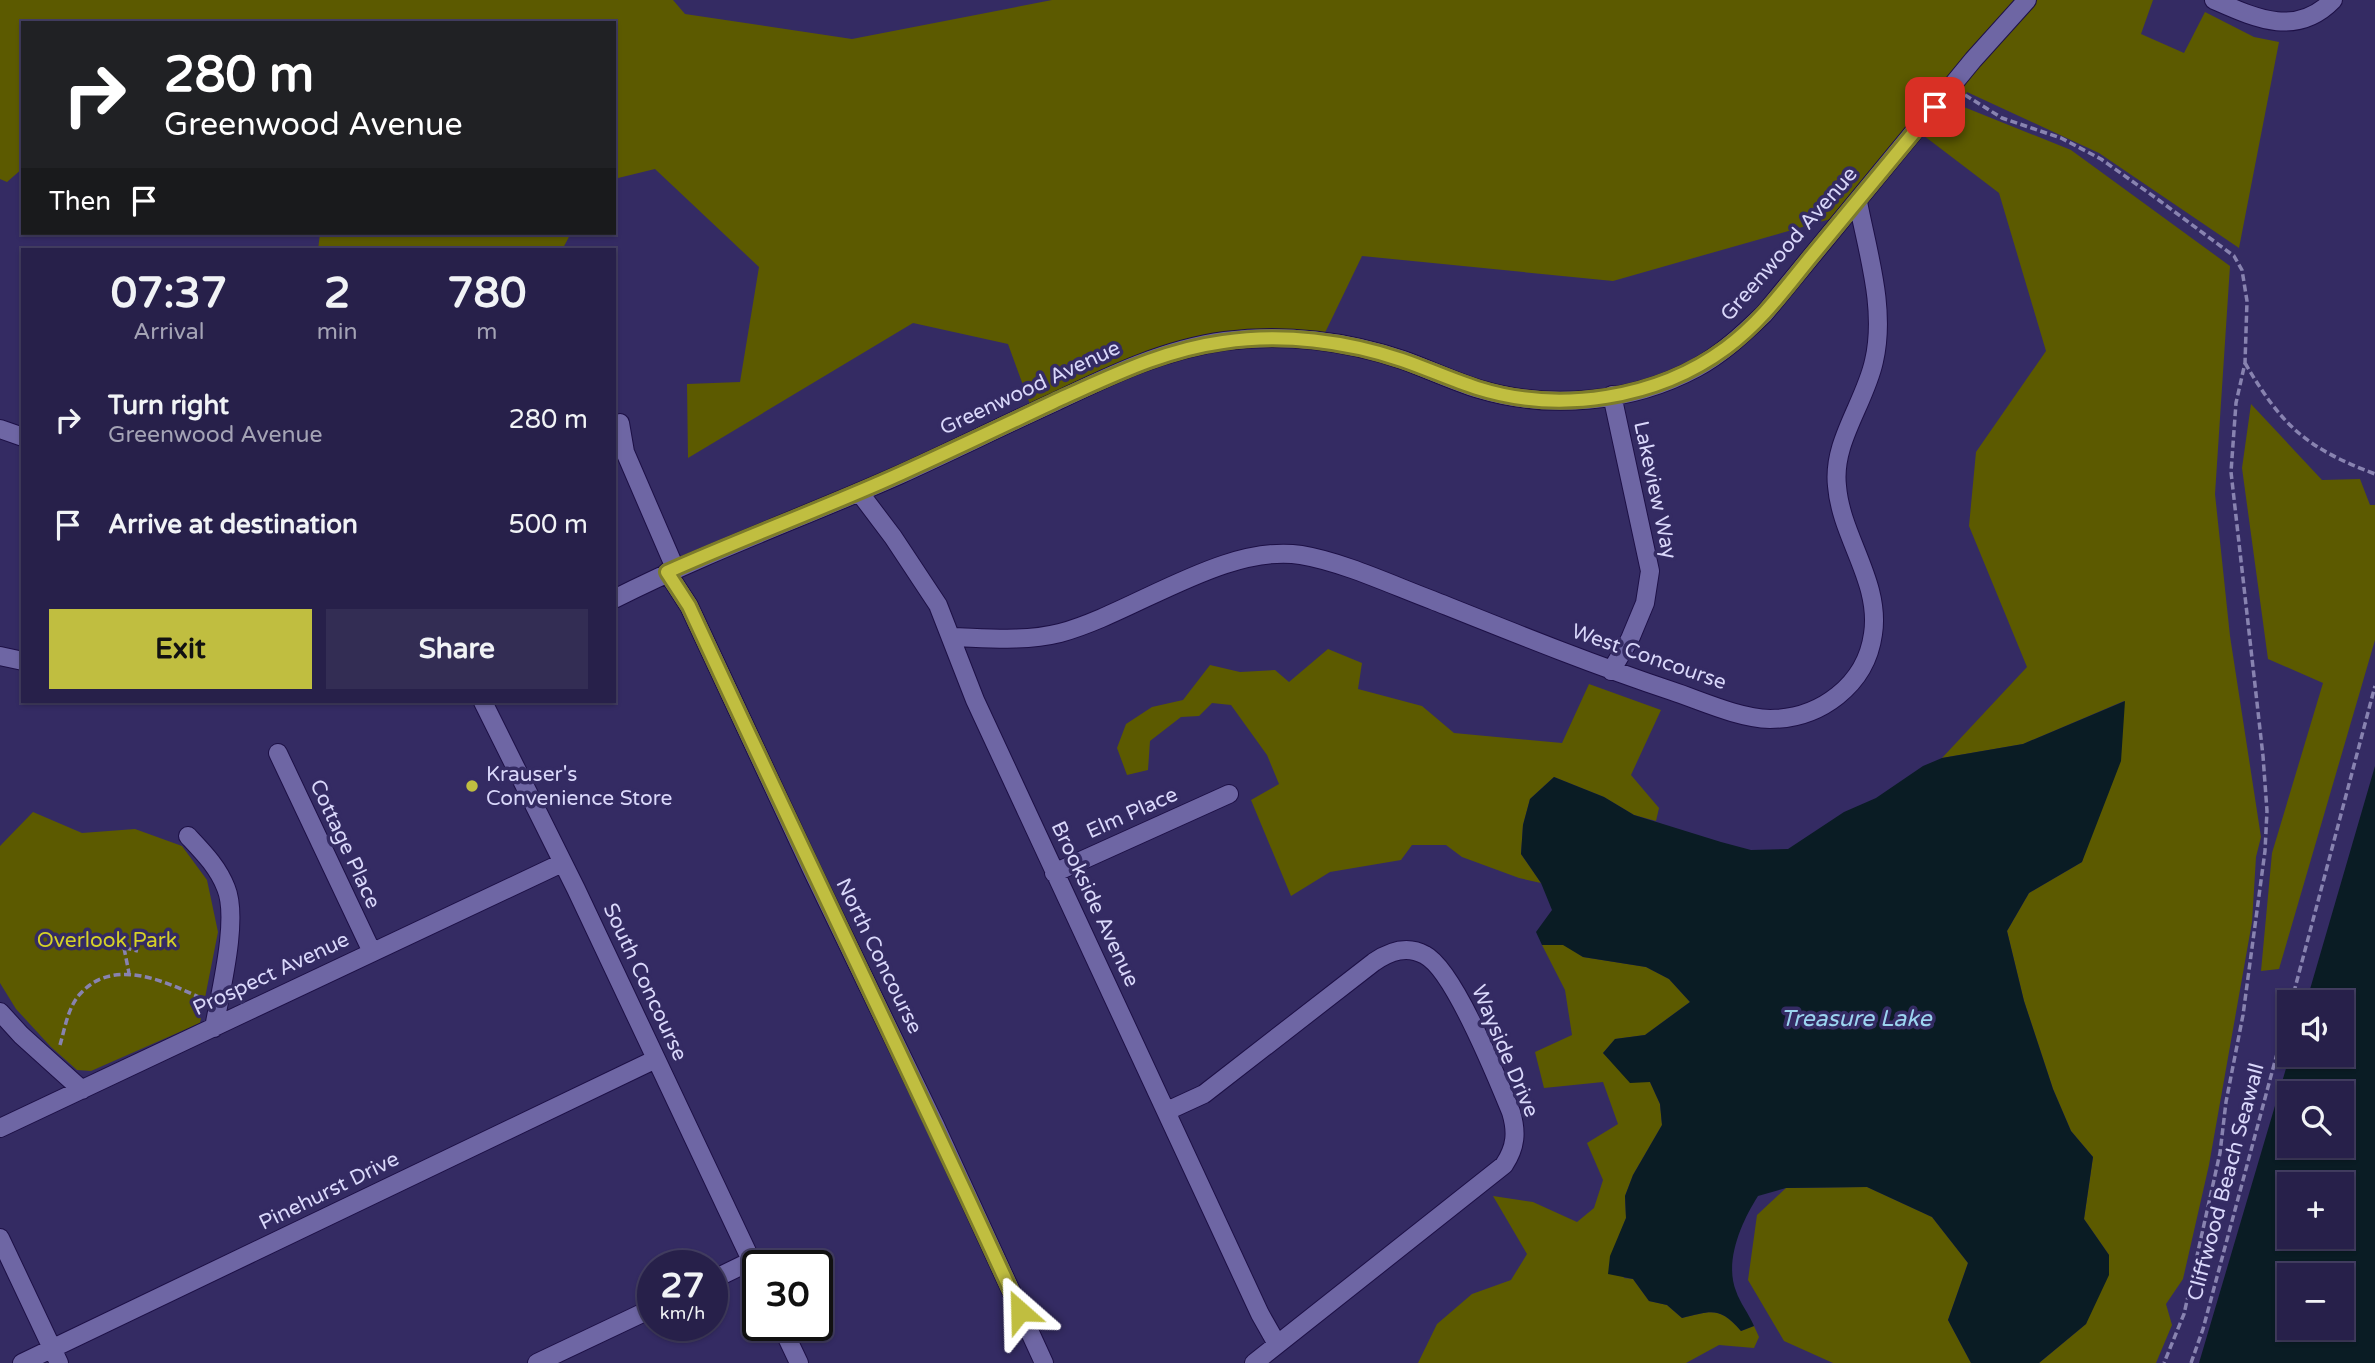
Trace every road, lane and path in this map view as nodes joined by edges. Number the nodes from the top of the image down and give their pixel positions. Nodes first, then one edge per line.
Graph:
1 (2027, 0) edge
2 (2214, 0) edge
3 (2333, 0) edge
4 (1952, 86) junction
5 (1858, 202) junction
6 (2245, 363) junction
7 (1612, 396) junction
8 (620, 423) dead end
9 (0, 429) edge
10 (21, 436) edge
11 (2375, 474) edge
12 (859, 492) junction
13 (671, 570) junction
14 (616, 597) edge
15 (951, 637) junction
16 (0, 656) edge
17 (21, 661) edge
18 (1611, 671) junction
19 (2375, 686) edge
20 (486, 705) edge
21 (278, 753) dead end
22 (1229, 794) dead end
23 (188, 836) dead end
24 (562, 863) junction
25 (1054, 873) junction
26 (104, 943) dead end
27 (124, 948) junction
28 (138, 951) dead end
29 (372, 952) junction
30 (130, 974) junction
31 (2294, 990) edge
32 (218, 1006) junction
33 (0, 1012) edge
34 (214, 1028) junction
35 (2277, 1054) edge
36 (656, 1059) junction
37 (54, 1065) junction
38 (82, 1090) junction
39 (1167, 1111) junction
40 (0, 1128) edge
41 (0, 1238) edge
42 (746, 1250) edge
43 (637, 1316) edge
44 (789, 1341) edge
45 (1277, 1344) junction
46 (56, 1356) edge
47 (1041, 1362) edge
48 (22, 1363) edge
49 (537, 1363) edge
50 (799, 1363) edge
51 (1254, 1363) edge
52 (2164, 1363) edge
53 (2191, 1363) edge

1 - 4 street, Greenwood Avenue
2 - 3 street
4 - 5 street, Greenwood Avenue
4 - 6 path
5 - 7 street, Greenwood Avenue
5 - 18 street, West Concourse
6 - 11 path
6 - 52 path
7 - 12 street, Greenwood Avenue
7 - 18 street, Lakeview Way
8 - 13 street, North Concourse
9 - 10 street
12 - 13 street, Greenwood Avenue
12 - 15 street, Brookside Avenue
13 - 14 street, Greenwood Avenue
13 - 47 street, North Concourse
15 - 18 street, West Concourse
15 - 25 street, Brookside Avenue
16 - 17 street
19 - 31 path
20 - 24 street, South Concourse
21 - 29 street, Cottage Place
22 - 25 street, Elm Place
23 - 32 street
24 - 29 street, Prospect Avenue
24 - 36 street, South Concourse
25 - 39 street, Brookside Avenue
26 - 27 path
27 - 28 path
27 - 30 path
29 - 34 street, Prospect Avenue
30 - 32 path
30 - 37 path
32 - 34 street
33 - 37 street
34 - 38 street, Prospect Avenue
35 - 53 path, Cliffwood Beach Seawall
36 - 42 street, South Concourse
36 - 46 street, Pinehurst Drive
37 - 38 street
38 - 40 street, Prospect Avenue
39 - 45 street, Brookside Avenue
39 - 45 street, Wayside Drive
41 - 46 street
43 - 49 street
44 - 50 street
45 - 51 street, Wayside Drive
46 - 48 street, Pinehurst Drive

